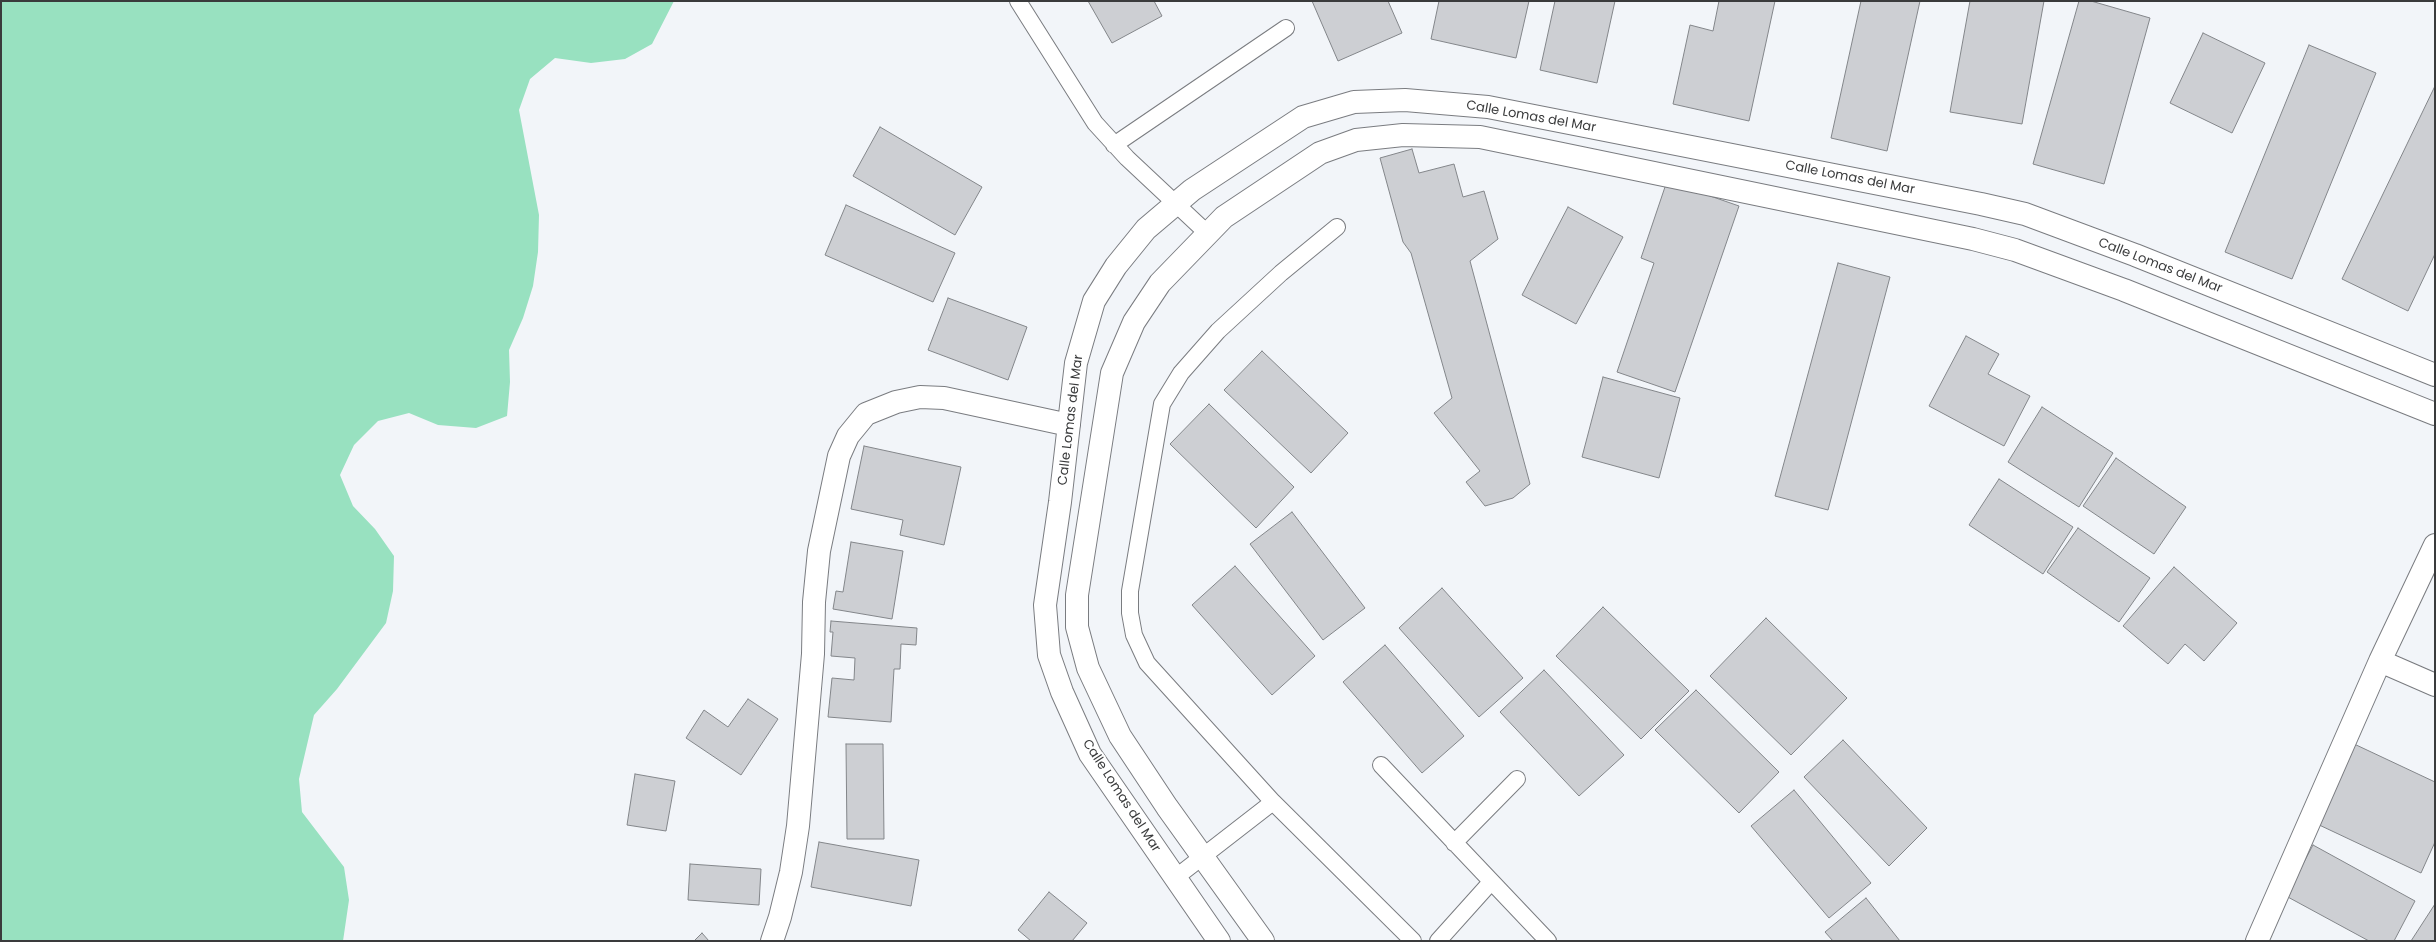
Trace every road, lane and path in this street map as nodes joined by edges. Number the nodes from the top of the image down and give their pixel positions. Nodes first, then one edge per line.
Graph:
1 (1018, 1) edge
2 (1286, 28) dead end
3 (1114, 145) junction
4 (1177, 203) junction
5 (1337, 227) dead end
6 (1208, 233) junction
7 (2435, 375) edge
8 (2435, 414) edge
9 (1069, 425) junction
10 (2435, 545) edge
11 (2380, 661) junction
12 (2435, 685) edge
13 (1380, 765) dead end
14 (1517, 779) dead end
15 (1273, 802) junction
16 (1454, 843) junction
17 (1203, 857) junction
18 (1175, 878) junction
19 (1491, 882) junction
20 (772, 941) edge
21 (1219, 941) edge
22 (1264, 941) edge
23 (1413, 941) edge
24 (1438, 941) edge
25 (1548, 941) edge
26 (2257, 941) edge

1 - 3 lane
2 - 3 lane
3 - 4 lane
4 - 6 lane
4 - 7 street, Calle Lomas del Mar
4 - 9 street, Calle Lomas del Mar
5 - 15 lane
6 - 8 street
6 - 17 street
9 - 18 street, Calle Lomas del Mar
9 - 20 street
10 - 11 street
11 - 12 street
11 - 26 street
13 - 16 lane
14 - 16 lane
15 - 17 lane
15 - 23 lane
16 - 19 lane
17 - 18 lane
17 - 22 street
18 - 21 street, Calle Lomas del Mar
19 - 24 lane
19 - 25 lane

